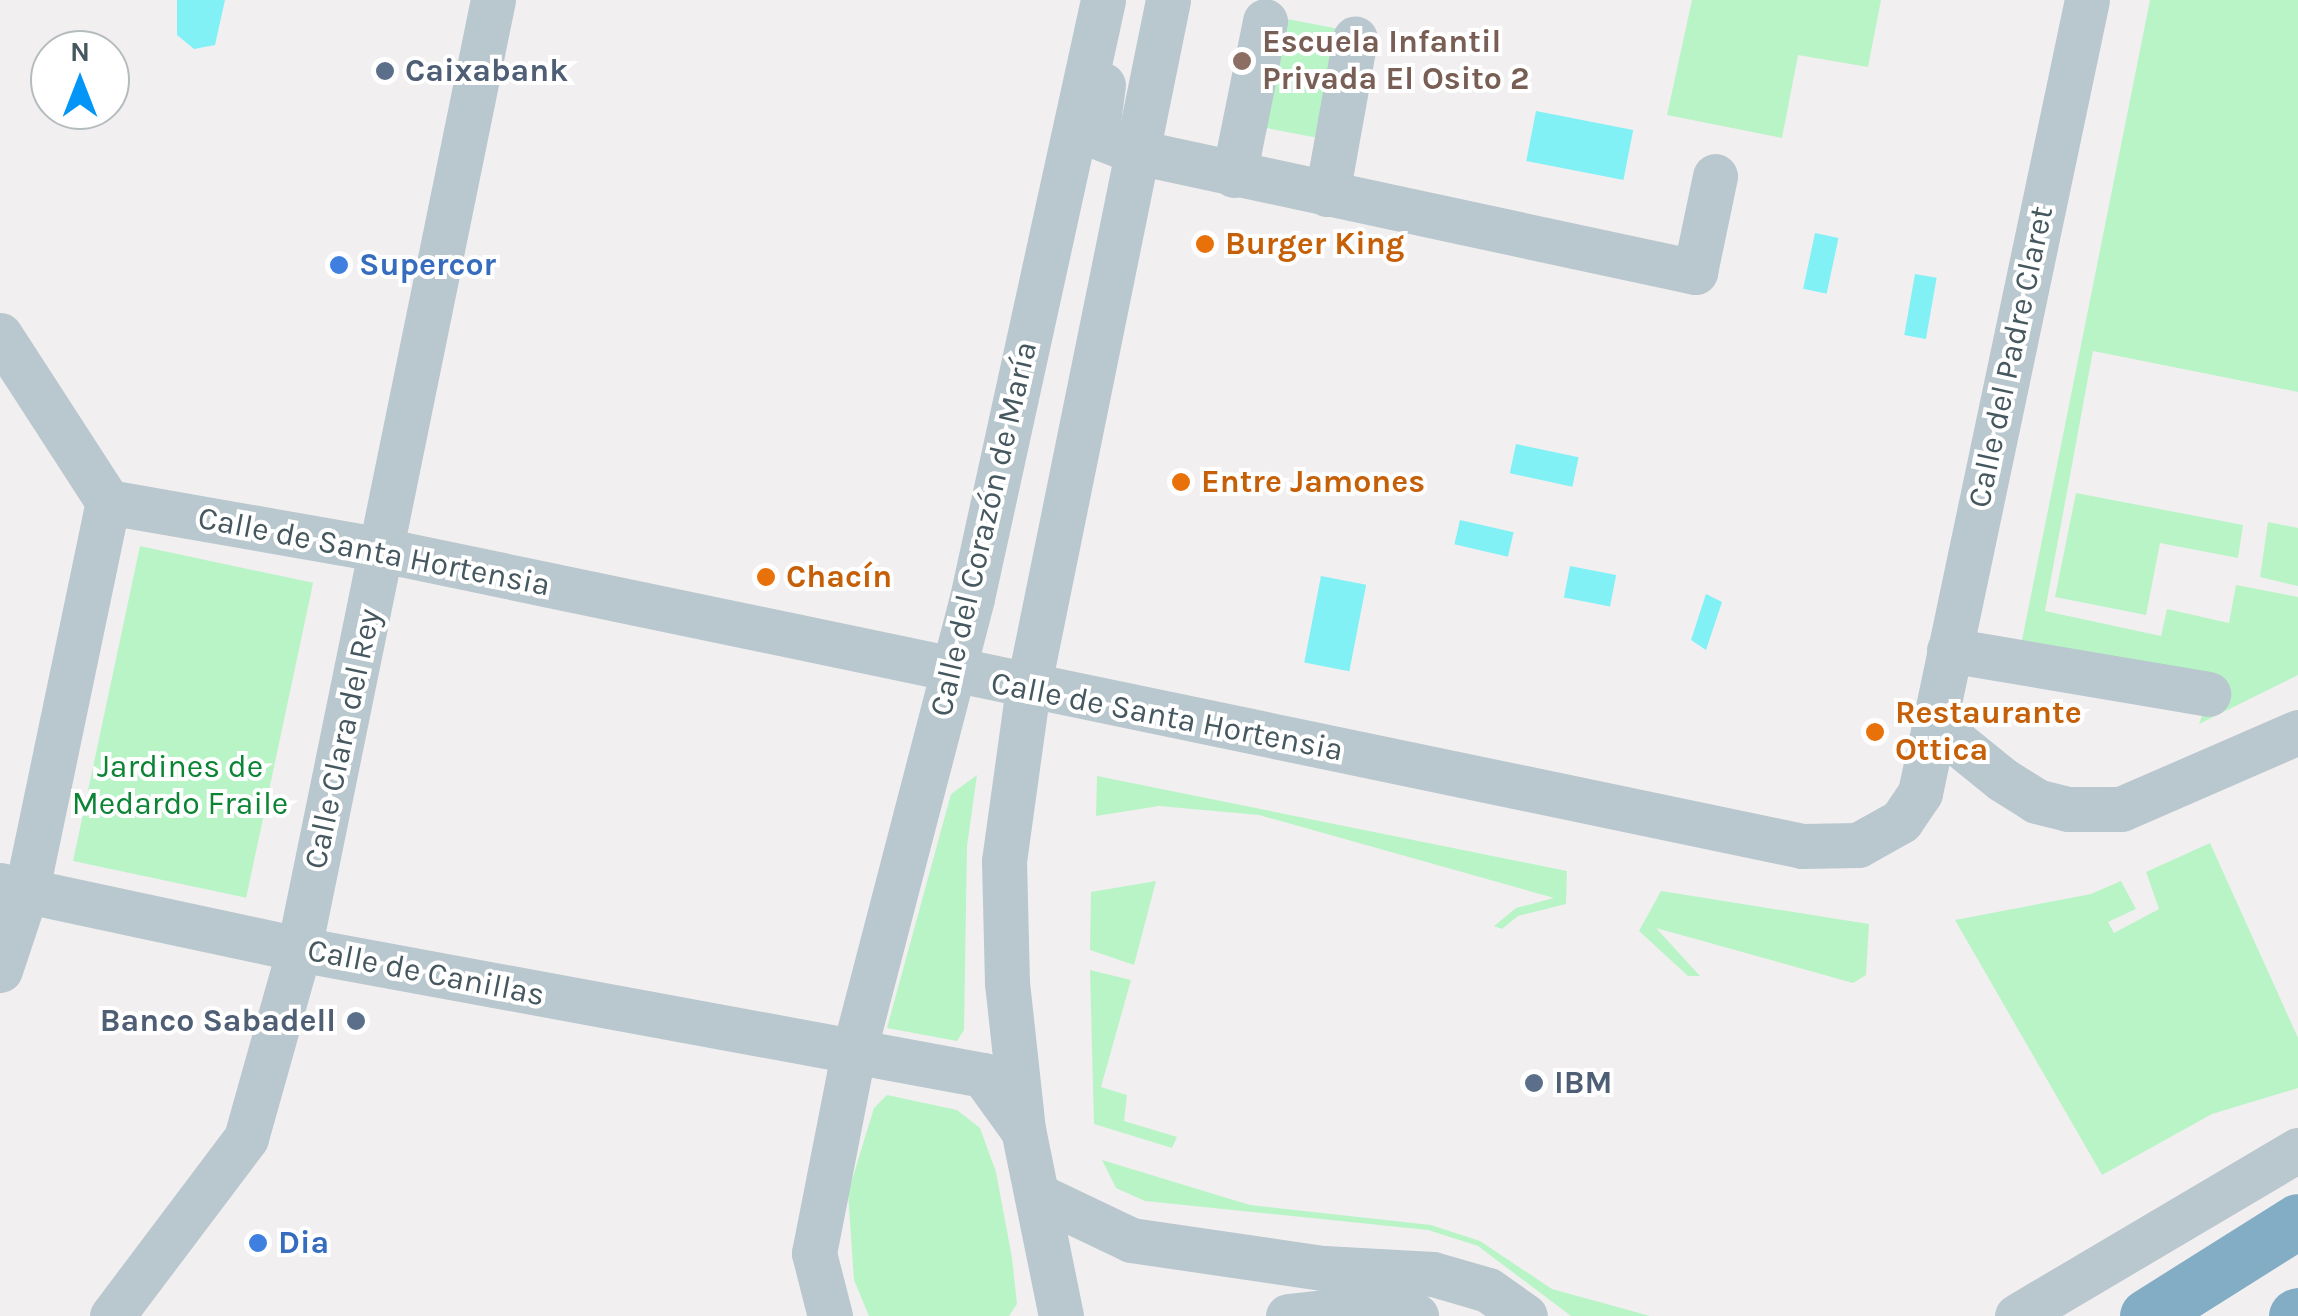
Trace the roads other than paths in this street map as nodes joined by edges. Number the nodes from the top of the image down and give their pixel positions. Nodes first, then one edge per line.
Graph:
1 (493, 0) edge
2 (1168, 0) edge
3 (2087, 0) edge
4 (1102, 10) edge
5 (1264, 21) dead end
6 (1356, 38) dead end
7 (1137, 152) junction
8 (1234, 175) junction
9 (1715, 176) dead end
10 (1327, 194) junction
11 (0, 335) edge
12 (108, 502) junction
13 (382, 550) junction
14 (1948, 650) junction
15 (950, 673) junction
16 (1028, 689) junction
17 (2208, 694) dead end
18 (1938, 715) junction
19 (2298, 732) edge
20 (13, 888) edge
21 (300, 949) junction
22 (0, 970) edge
23 (853, 1055) junction
24 (1023, 1130) junction
25 (2298, 1150) edge
26 (1041, 1197) junction
27 (2298, 1220) edge
28 (2298, 1262) edge
29 (112, 1316) edge
30 (830, 1316) edge
31 (1061, 1316) edge
32 (1288, 1316) edge
33 (1416, 1316) edge
34 (1524, 1316) edge
35 (2017, 1316) edge
36 (2147, 1316) edge
37 (2204, 1316) edge

1 - 13 street, Calle Clara del Rey
2 - 7 street
3 - 14 street, Calle del Padre Claret
4 - 7 street
4 - 15 street, Calle del Corazón de María
5 - 8 street
6 - 10 street
7 - 8 street
7 - 16 street
8 - 10 street
9 - 10 street
11 - 12 street
12 - 13 street, Calle de Santa Hortensia
12 - 20 street
13 - 15 street, Calle de Santa Hortensia
13 - 21 street, Calle Clara del Rey
14 - 17 street
14 - 18 street, Calle del Padre Claret
15 - 16 street, Calle de Santa Hortensia
15 - 23 street, Calle del Corazón de María
16 - 18 street, Calle de Santa Hortensia
16 - 24 street
18 - 19 street
20 - 21 street, Calle de Canillas
20 - 22 street
21 - 23 street, Calle de Canillas
21 - 29 street, Calle Clara del Rey
23 - 24 street
23 - 30 street, Calle del Corazón de María
24 - 26 street
25 - 35 street
26 - 31 street
26 - 34 street
27 - 36 highway
28 - 37 highway
32 - 33 street

